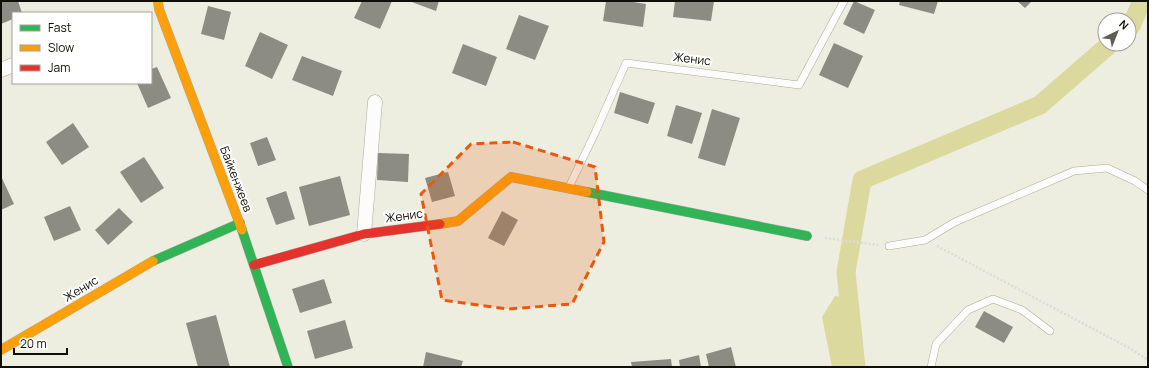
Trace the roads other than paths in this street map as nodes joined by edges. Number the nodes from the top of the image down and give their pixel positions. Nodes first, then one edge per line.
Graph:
1 (844, 1) edge
2 (156, 8) edge
3 (12, 65) edge
4 (1, 70) edge
5 (375, 102) dead end
6 (568, 188) junction
7 (1148, 190) edge
8 (240, 223) junction
9 (364, 234) junction
10 (807, 236) road end
11 (889, 246) road end
12 (254, 265) junction
13 (1050, 331) dead end
14 (1, 350) edge
15 (288, 367) edge
16 (931, 367) edge

1 - 6 lane, Женис
2 - 8 street, Байкенжеев
3 - 4 street
5 - 9 street
6 - 9 street, Женис
6 - 10 street, Женис
7 - 11 lane
8 - 12 street, Байкенжеев
8 - 14 street, Женис
9 - 12 street, Женис
12 - 15 street, Байкенжеев
13 - 16 lane

